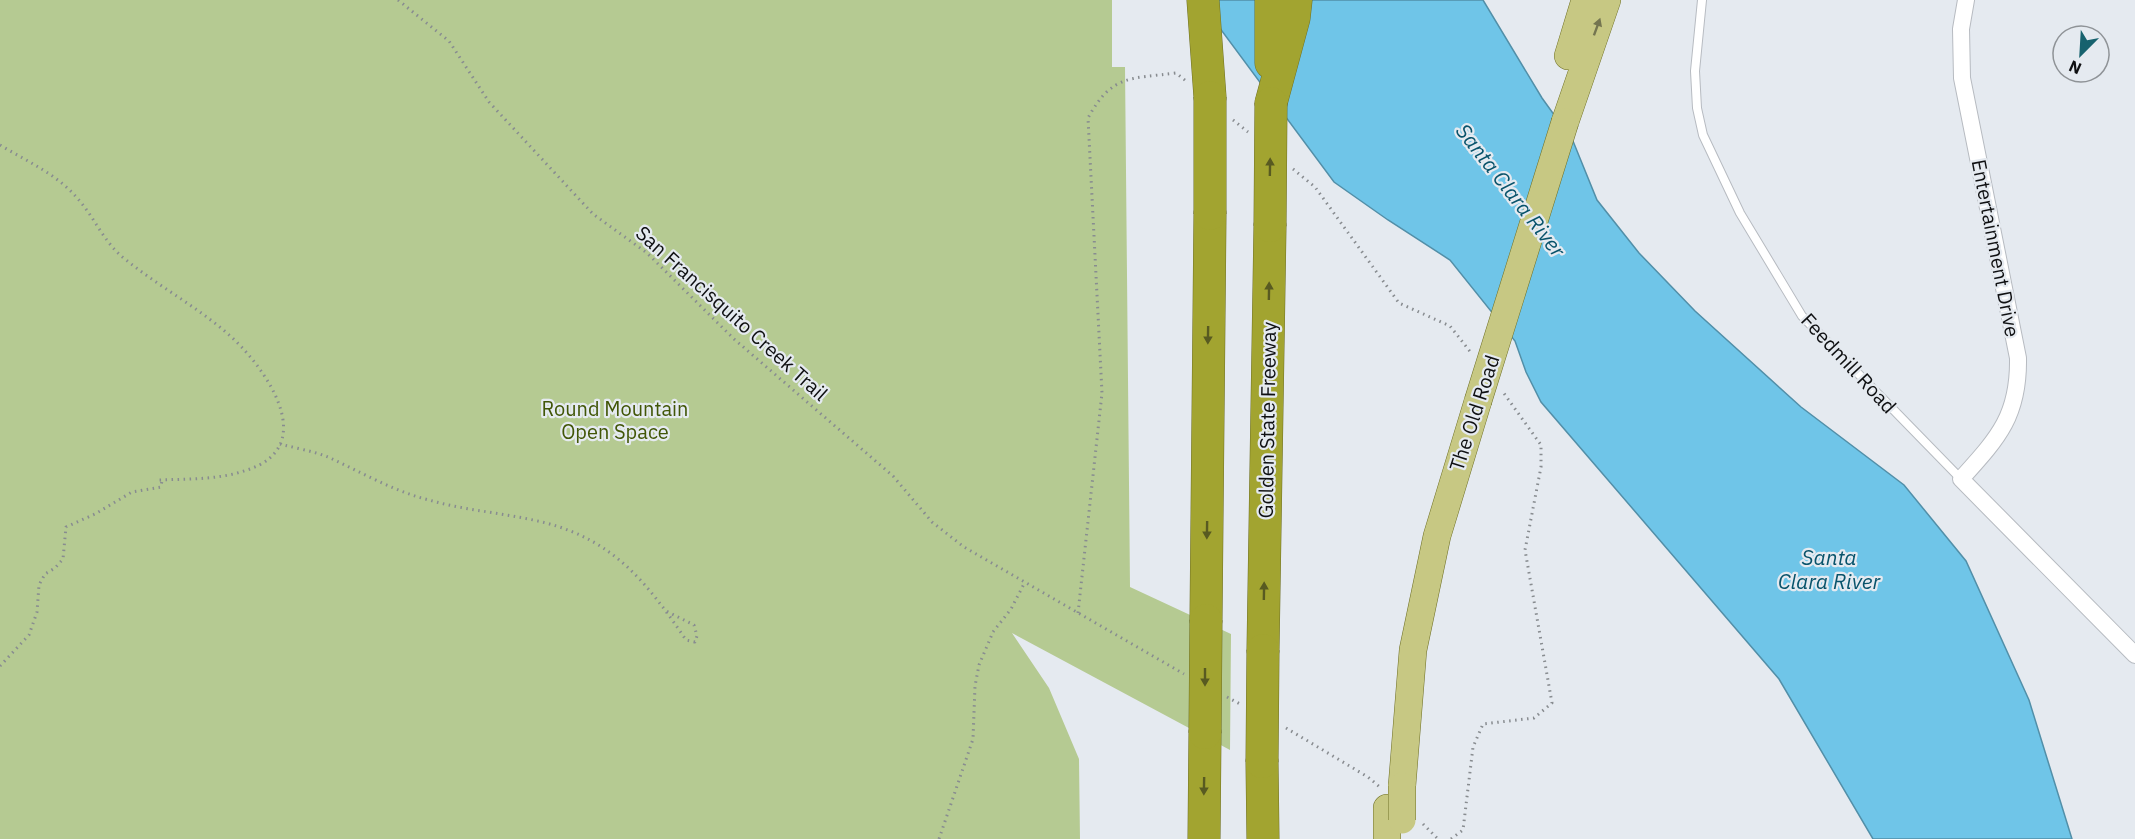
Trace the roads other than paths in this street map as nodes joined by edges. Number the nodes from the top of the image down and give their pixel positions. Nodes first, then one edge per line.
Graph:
1 (1203, 0) edge
2 (1211, 0) edge
3 (1271, 0) edge
4 (1296, 0) edge
5 (1585, 0) edge
6 (1607, 0) edge
7 (1702, 0) edge
8 (1966, 0) edge
9 (1210, 100) junction
10 (1271, 103) junction
11 (1558, 118) junction
12 (1960, 479) junction
13 (2135, 655) edge
14 (1396, 810) edge
15 (1204, 839) edge
16 (1263, 839) edge

1 - 9 highway
2 - 9 highway
3 - 10 highway, Golden State Freeway
4 - 10 highway
5 - 11 main road, The Old Road
11 -> 6 main road, The Old Road
7 - 12 lane, Feedmill Road
8 - 12 street, Entertainment Drive
9 -> 15 highway, bridge
16 -> 10 highway, Golden State Freeway, bridge
11 - 14 main road, The Old Road
12 - 13 street, Feedmill Road

